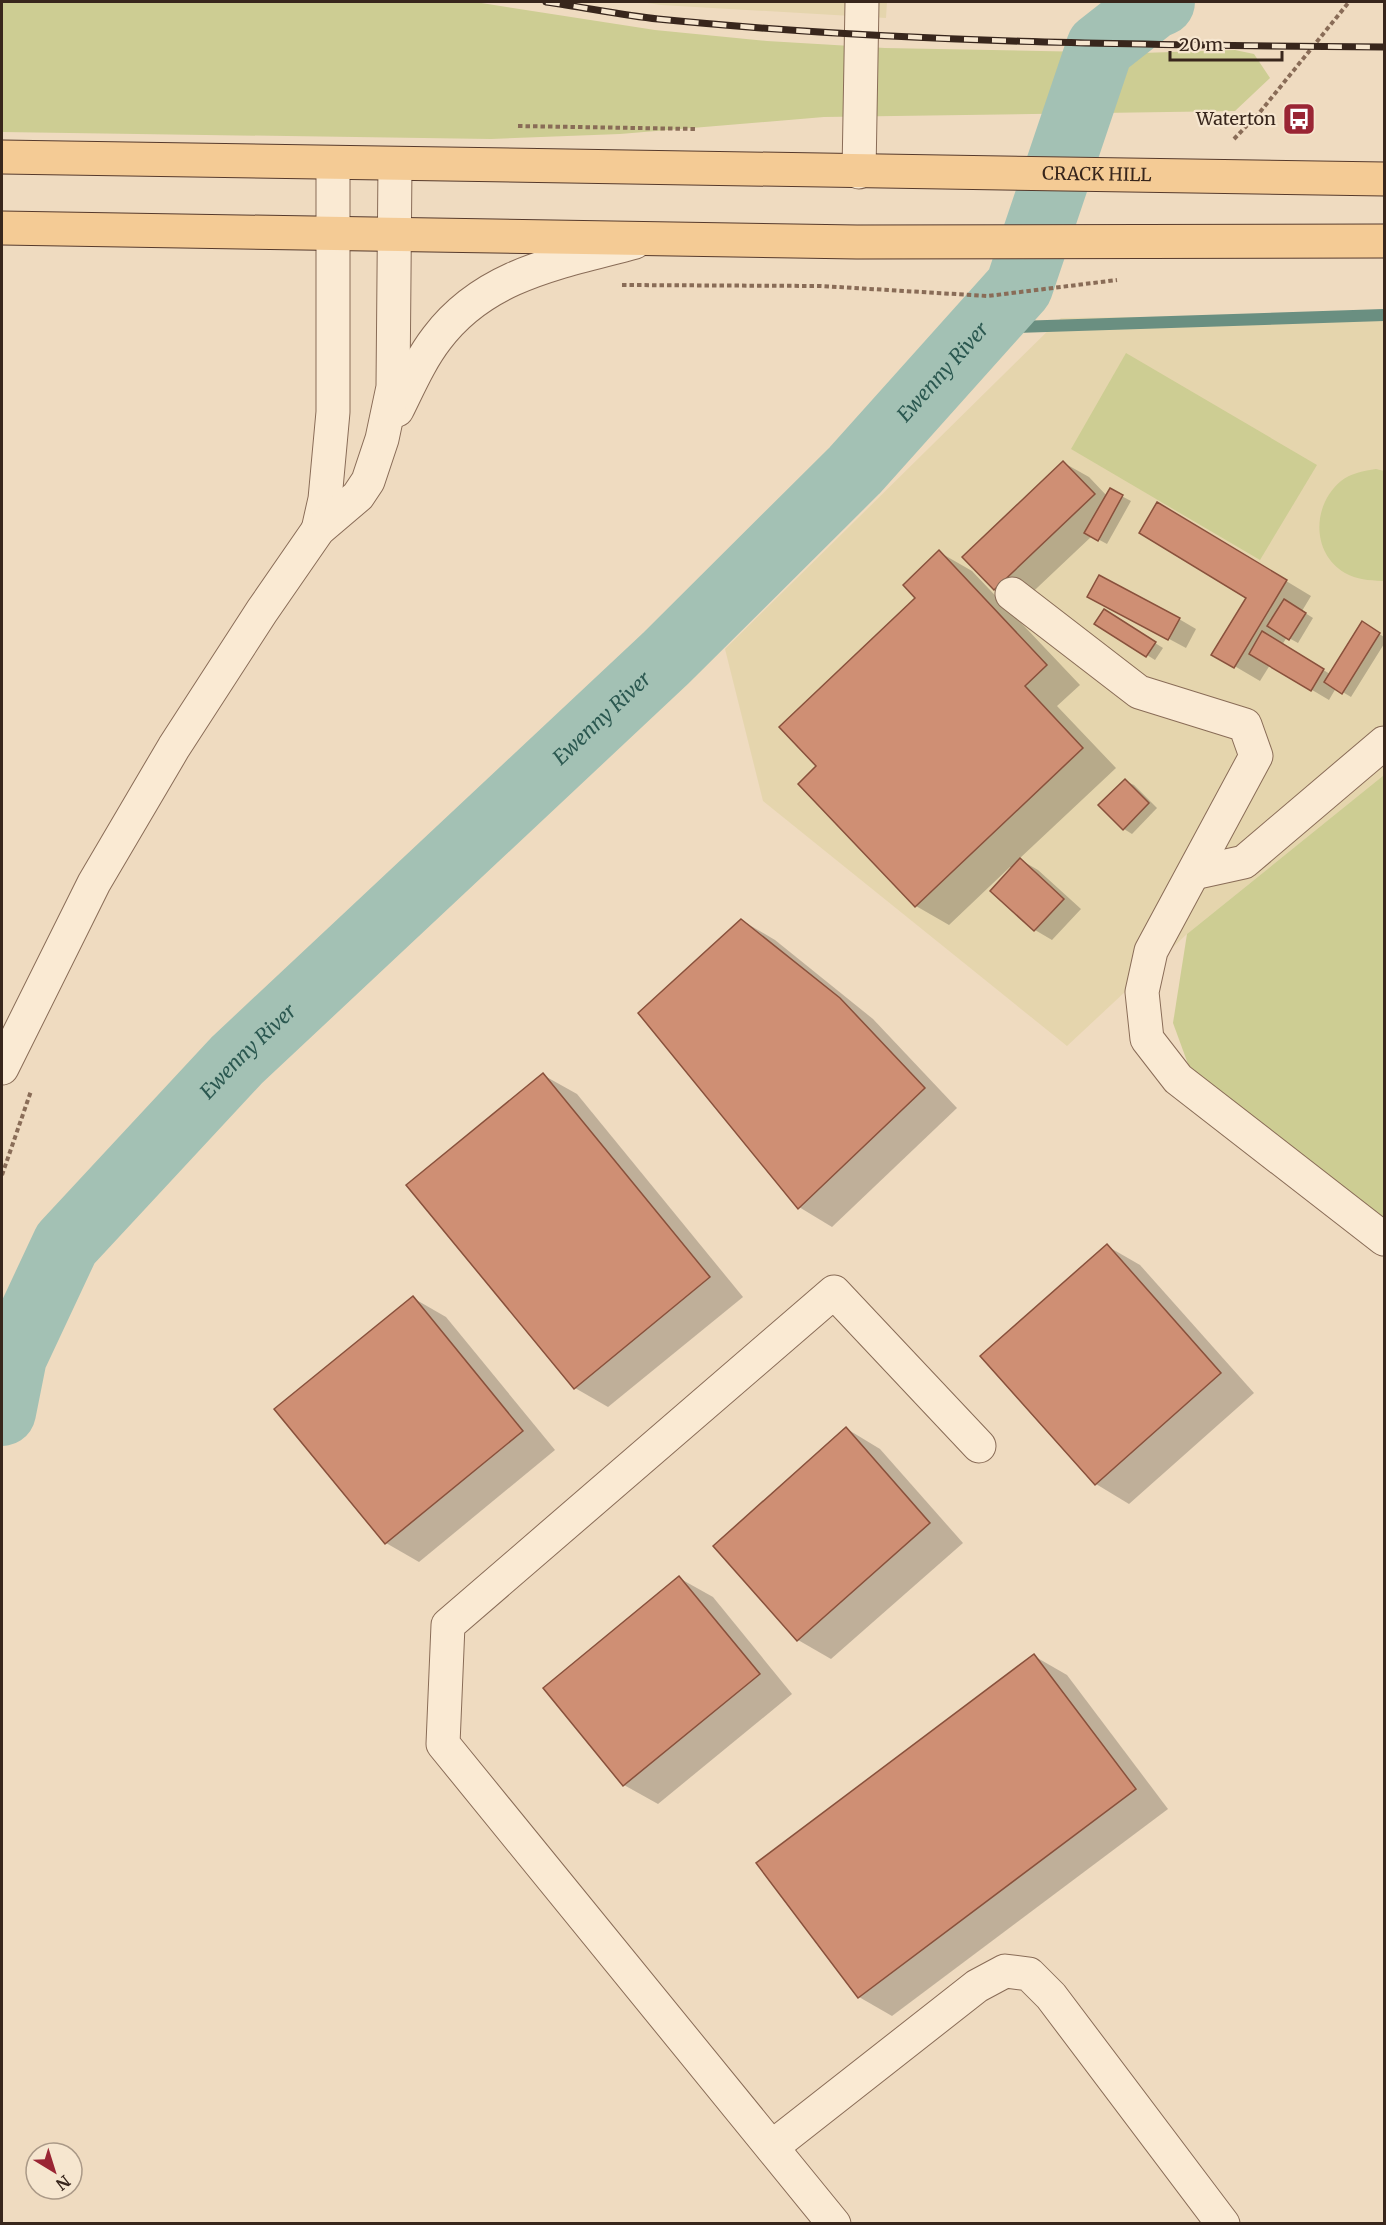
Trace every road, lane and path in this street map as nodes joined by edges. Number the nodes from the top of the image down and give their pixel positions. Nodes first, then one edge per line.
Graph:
1 (862, 2) edge
2 (1348, 2) edge
3 (1232, 142) dead end
4 (2, 158) edge
5 (333, 163) junction
6 (395, 164) junction
7 (867, 172) junction
8 (1384, 178) edge
9 (2, 228) edge
10 (332, 233) junction
11 (393, 234) junction
12 (649, 238) junction
13 (1384, 241) edge
14 (1124, 279) dead end
15 (618, 285) dead end
16 (382, 439) junction
17 (318, 530) junction
18 (1012, 594) dead end
19 (1384, 743) edge
20 (1194, 873) junction
21 (4, 1055) edge
22 (32, 1088) dead end
23 (2, 1175) edge
24 (1384, 1239) edge
25 (979, 1446) dead end
26 (772, 2147) junction
27 (834, 2223) edge
28 (1223, 2223) edge

1 - 7 street
2 - 3 path
4 - 5 main road, CRACK HILL
5 - 6 main road, CRACK HILL
5 - 10 street
6 - 7 main road, CRACK HILL
6 - 11 street
7 - 8 main road, CRACK HILL
9 - 10 main road
10 - 11 main road
10 - 17 street
11 - 12 main road
11 - 16 street
12 - 13 main road
12 - 16 street
14 - 15 path
16 - 17 street
17 - 21 street
18 - 20 street
19 - 20 street
20 - 24 street
22 - 23 path
25 - 26 street
26 - 27 street
26 - 28 street

